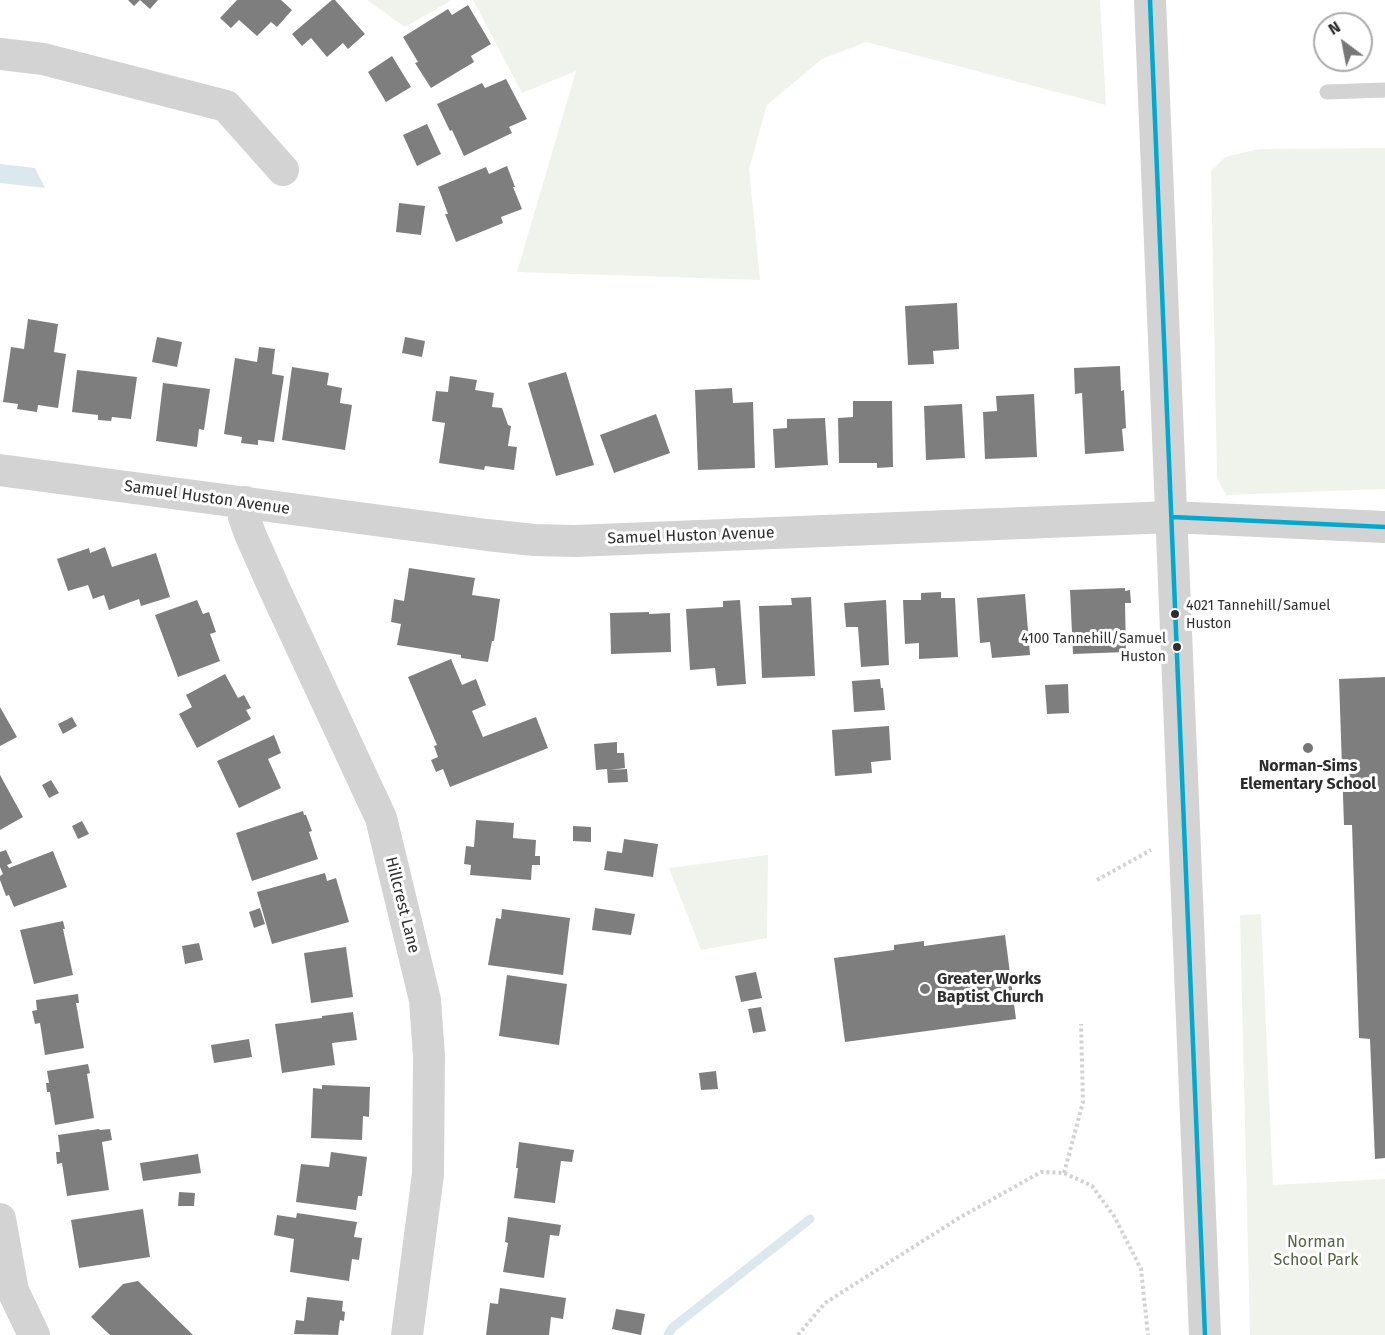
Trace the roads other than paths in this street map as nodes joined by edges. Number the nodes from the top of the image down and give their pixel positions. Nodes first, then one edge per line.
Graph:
1 (1150, 0) edge
2 (0, 54) edge
3 (1385, 90) edge
4 (1328, 92) dead end
5 (283, 170) dead end
6 (0, 470) edge
7 (245, 502) junction
8 (1172, 517) junction
9 (1385, 527) edge
10 (0, 1219) edge
11 (34, 1335) edge
12 (407, 1335) edge
13 (1205, 1335) edge

1 - 8 street
2 - 5 street
3 - 4 lane
6 - 7 street, Samuel Huston Avenue
7 - 8 street, Samuel Huston Avenue
7 - 12 street, Hillcrest Lane
8 - 9 street, Samuel Huston Avenue
8 - 13 street
10 - 11 street

